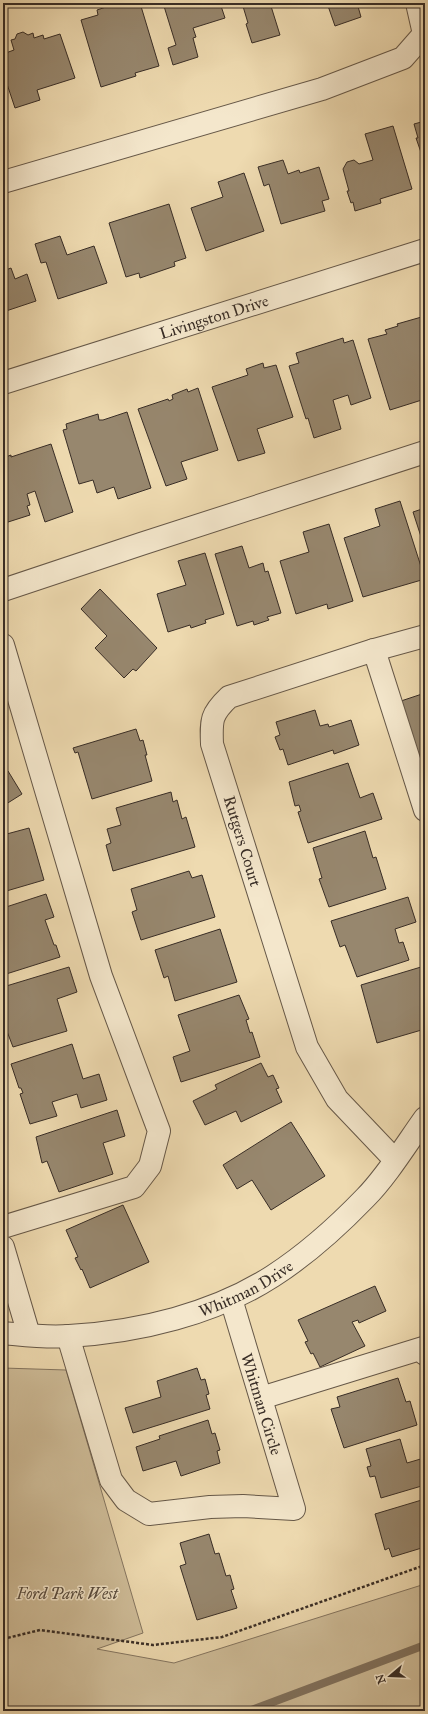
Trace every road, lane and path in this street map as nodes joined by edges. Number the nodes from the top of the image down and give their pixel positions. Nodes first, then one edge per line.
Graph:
1 (416, 3) edge
2 (3, 182) edge
3 (425, 250) edge
4 (3, 383) edge
5 (425, 452) edge
6 (3, 590) edge
7 (425, 636) edge
8 (3, 645) edge
9 (374, 650) junction
10 (425, 810) edge
11 (425, 1118) edge
12 (395, 1160) junction
13 (3, 1227) edge
14 (3, 1247) edge
15 (231, 1299) junction
16 (3, 1333) edge
17 (29, 1335) junction
18 (68, 1336) junction
19 (425, 1354) edge
20 (261, 1398) junction
21 (425, 1565) edge
22 (3, 1640) edge

1 - 2 street
3 - 4 street, Livingston Drive
5 - 6 street
7 - 9 street, Rutgers Court
8 - 13 street
9 - 10 street
9 - 12 street, Rutgers Court
11 - 12 street, Whitman Drive
12 - 15 street, Whitman Drive
14 - 17 street
15 - 18 street, Whitman Drive
15 - 20 street, Whitman Circle
16 - 17 street, Whitman Drive
17 - 18 street, Whitman Drive
18 - 20 street, Whitman Circle
19 - 20 street
21 - 22 path

